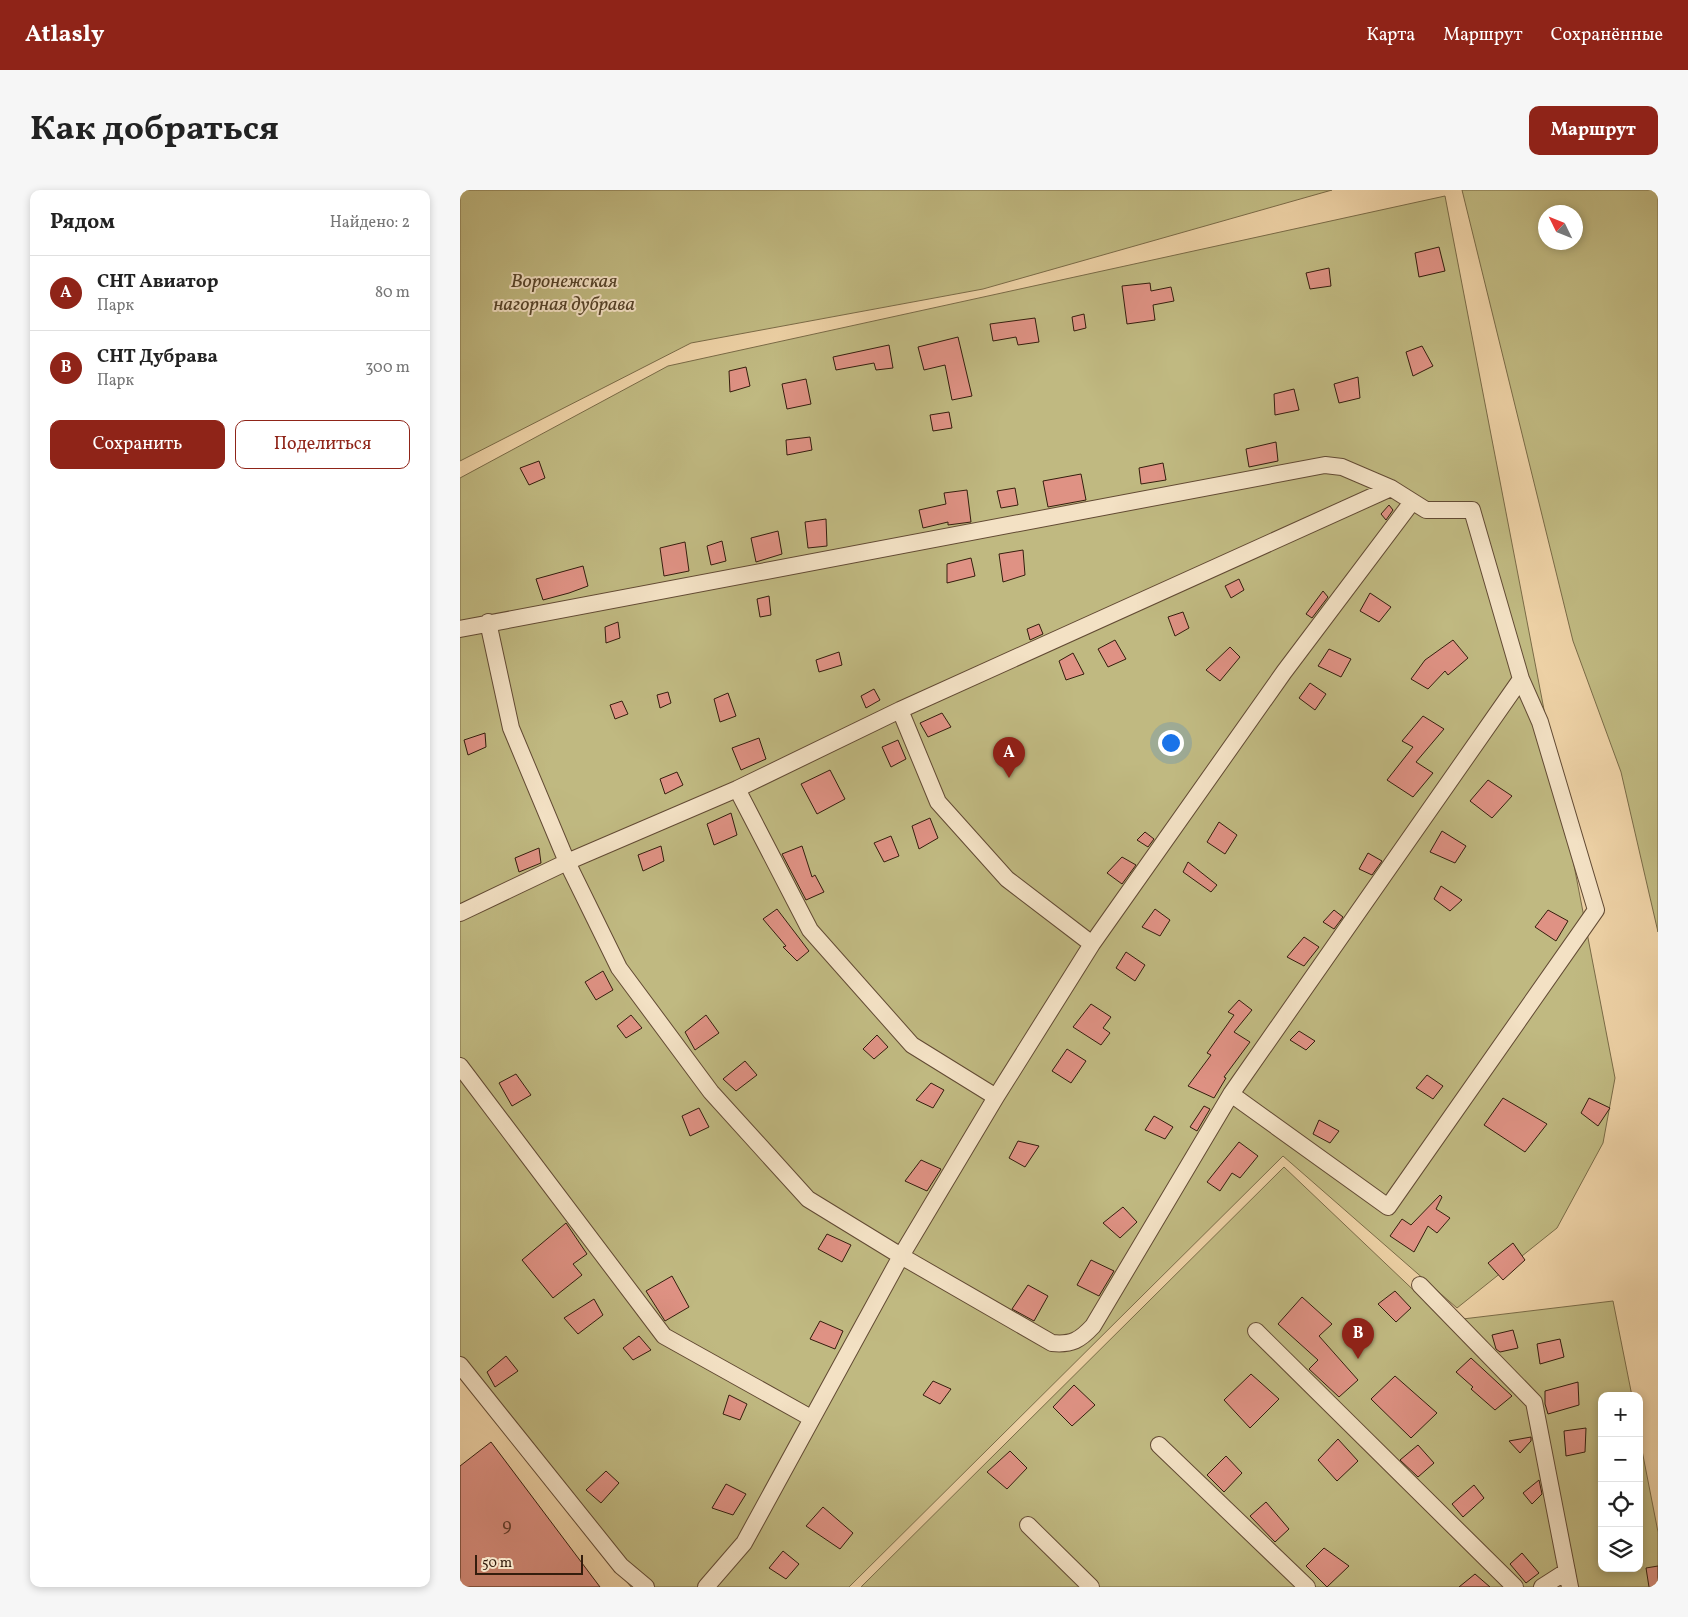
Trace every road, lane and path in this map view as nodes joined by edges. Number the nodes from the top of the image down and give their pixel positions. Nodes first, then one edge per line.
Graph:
1 (1391, 488) junction
2 (1412, 502) junction
3 (488, 622) junction
4 (460, 628) edge
5 (1521, 678) junction
6 (900, 710) junction
7 (737, 790) junction
8 (567, 862) junction
9 (460, 914) edge
10 (1092, 944) junction
11 (460, 1066) edge
12 (1231, 1094) junction
13 (996, 1097) junction
14 (901, 1256) junction
15 (1420, 1285) dead end
16 (1256, 1332) dead end
17 (460, 1365) edge
18 (812, 1418) junction
19 (1159, 1445) dead end
20 (1028, 1525) dead end
21 (1569, 1579) edge
22 (646, 1587) edge
23 (706, 1587) edge
24 (1091, 1587) edge
25 (1307, 1587) edge
26 (1515, 1587) edge
27 (1542, 1587) edge

1 - 2 street
1 - 3 street
1 - 6 street
2 - 5 street
2 - 10 street
3 - 4 street
3 - 8 street
5 - 12 street
5 - 12 street
6 - 7 street
6 - 10 street
7 - 8 street
7 - 13 street
8 - 9 street
8 - 14 street
10 - 13 street
11 - 18 street
12 - 14 street
13 - 14 street
14 - 18 street
15 - 21 street
16 - 26 street
17 - 22 street
18 - 23 street
19 - 25 street
20 - 24 street
21 - 27 street

